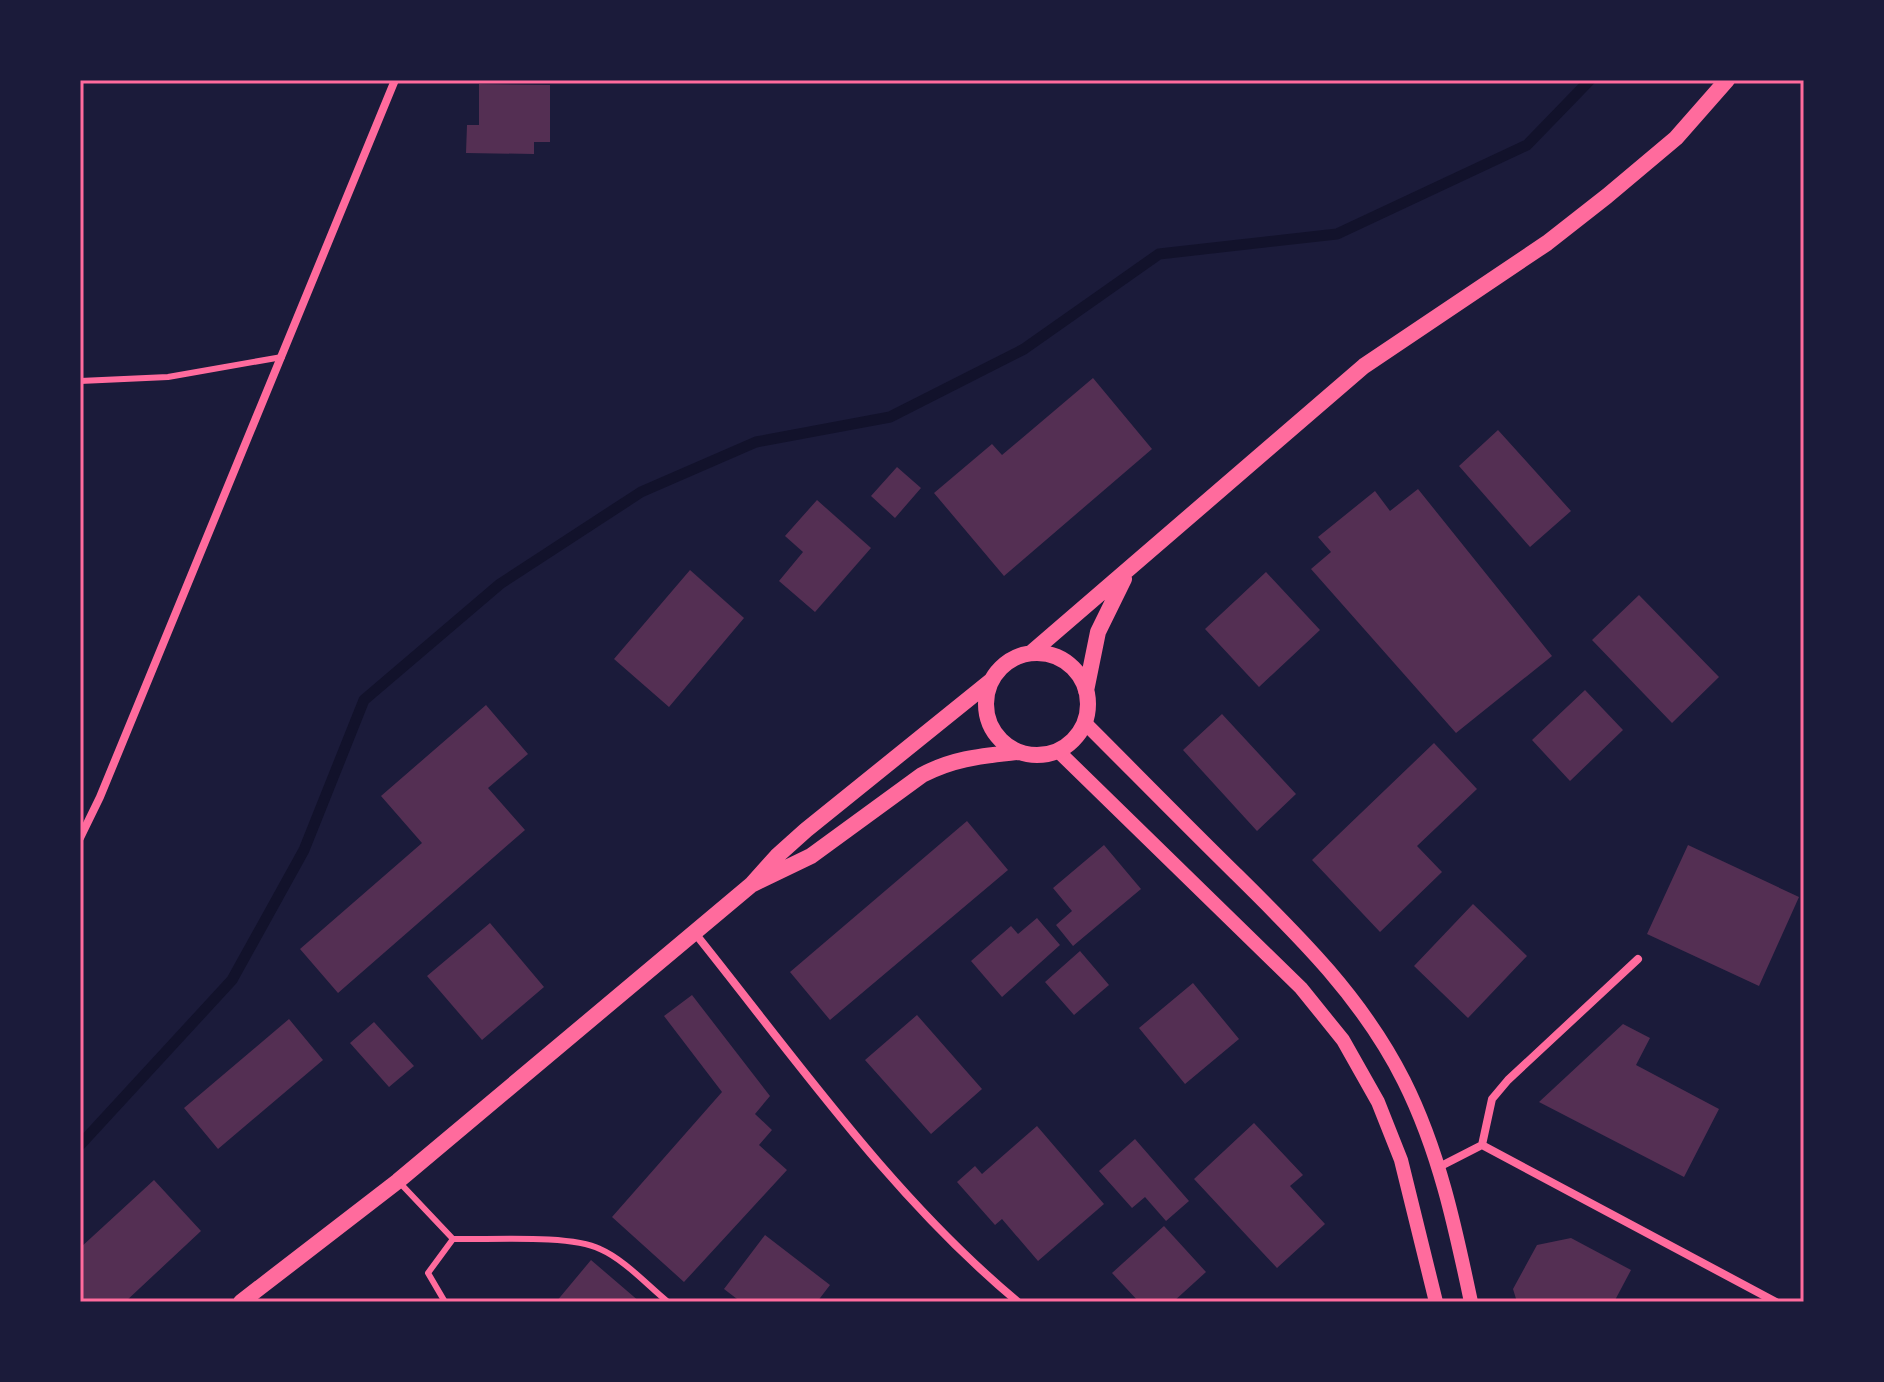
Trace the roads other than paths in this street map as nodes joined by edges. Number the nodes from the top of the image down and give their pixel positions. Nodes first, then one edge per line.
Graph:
1 (395, 80) edge
2 (1727, 80) edge
3 (282, 357) junction
4 (80, 381) edge
5 (1128, 571) junction
6 (1031, 653) junction
7 (992, 680) junction
8 (1086, 691) junction
9 (1085, 723) junction
10 (1058, 751) junction
11 (1018, 752) junction
12 (80, 838) edge
13 (751, 885) junction
14 (694, 931) junction
15 (1638, 959) dead end
16 (1482, 1145) junction
17 (1439, 1167) junction
18 (398, 1181) junction
19 (453, 1239) junction
20 (241, 1302) edge
21 (445, 1302) edge
22 (668, 1302) edge
23 (1018, 1302) edge
24 (1436, 1302) edge
25 (1471, 1302) edge
26 (1776, 1302) edge

1 - 3 street
2 - 5 main road
3 - 4 lane
3 - 12 street
5 - 6 main road
5 - 8 main road
6 - 7 main road
6 - 8 main road
7 - 11 main road
7 - 13 main road
8 - 9 main road
9 - 10 main road
9 - 17 street
10 - 11 main road
10 - 24 street
11 - 13 main road
13 - 14 main road
14 - 18 main road
14 - 23 street
15 - 16 street
16 - 17 street
16 - 26 street
17 - 25 street
18 - 19 lane
18 - 20 main road
19 - 21 lane
19 - 22 lane

